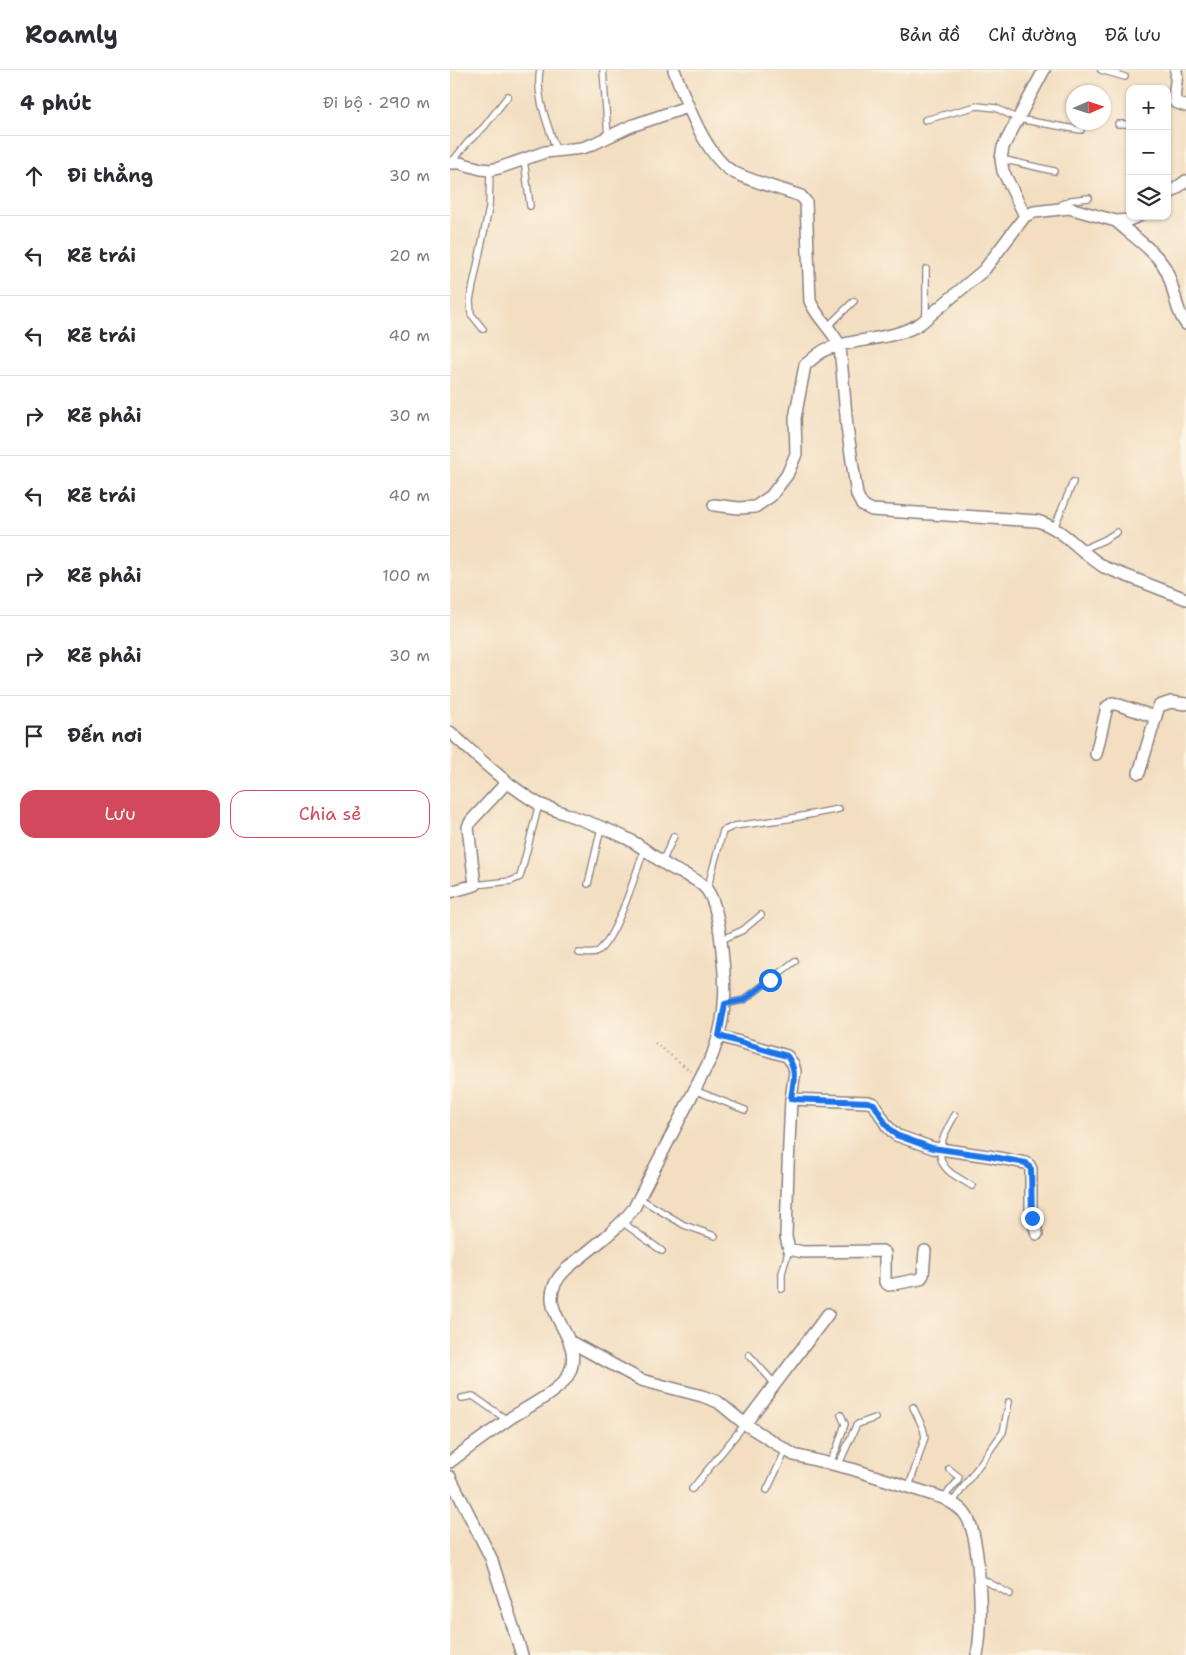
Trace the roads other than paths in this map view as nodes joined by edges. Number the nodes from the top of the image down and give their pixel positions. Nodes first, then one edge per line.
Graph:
1 (540, 70) edge
2 (603, 70) edge
3 (674, 70) edge
4 (1044, 70) edge
5 (1101, 70) edge
6 (1176, 70) edge
7 (1125, 77) dead end
8 (508, 96) dead end
9 (1171, 99) edge
10 (1186, 106) edge
11 (687, 107) junction
12 (1018, 119) junction
13 (924, 120) dead end
14 (1118, 124) dead end
15 (1126, 124) edge
16 (1066, 127) edge
17 (608, 137) junction
18 (556, 150) junction
19 (1000, 159) junction
20 (524, 160) junction
21 (451, 163) edge
22 (490, 170) junction
23 (1054, 171) dead end
24 (1186, 181) edge
25 (1171, 192) edge
26 (1089, 198) dead end
27 (530, 206) dead end
28 (1060, 209) junction
29 (1025, 216) junction
30 (1129, 220) edge
31 (1116, 221) junction
32 (926, 270) dead end
33 (854, 300) dead end
34 (926, 319) junction
35 (1186, 324) edge
36 (827, 326) junction
37 (483, 329) dead end
38 (840, 346) junction
39 (1073, 482) dead end
40 (714, 504) dead end
41 (1054, 528) junction
42 (1117, 532) dead end
43 (1080, 550) junction
44 (1186, 599) edge
45 (1186, 704) edge
46 (1155, 717) junction
47 (450, 732) edge
48 (1096, 754) dead end
49 (1139, 773) dead end
50 (507, 782) junction
51 (539, 804) junction
52 (839, 808) dead end
53 (601, 828) junction
54 (674, 836) dead end
55 (644, 850) junction
56 (662, 862) junction
57 (588, 884) dead end
58 (474, 885) junction
59 (707, 890) junction
60 (450, 892) edge
61 (761, 915) dead end
62 (721, 940) junction
63 (580, 953) dead end
64 (795, 961) dead end
65 (725, 1004) junction
66 (719, 1036) junction
67 (694, 1090) junction
68 (791, 1099) junction
69 (745, 1110) dead end
70 (954, 1116) dead end
71 (940, 1149) junction
72 (972, 1186) dead end
73 (639, 1198) junction
74 (622, 1222) junction
75 (1037, 1234) dead end
76 (715, 1236) dead end
77 (789, 1249) junction
78 (662, 1251) dead end
79 (925, 1251) dead end
80 (782, 1289) dead end
81 (828, 1314) dead end
82 (569, 1341) junction
83 (749, 1355) dead end
84 (775, 1384) junction
85 (462, 1398) dead end
86 (1010, 1402) dead end
87 (913, 1407) dead end
88 (841, 1415) dead end
89 (875, 1418) dead end
90 (508, 1420) junction
91 (745, 1424) junction
92 (786, 1450) junction
93 (451, 1460) edge
94 (833, 1465) junction
95 (949, 1469) dead end
96 (450, 1477) edge
97 (909, 1487) junction
98 (692, 1489) dead end
99 (767, 1490) dead end
100 (948, 1501) junction
101 (980, 1578) junction
102 (1010, 1594) dead end
103 (522, 1655) edge
104 (977, 1655) edge

1 - 18 lane
2 - 17 lane
3 - 11 street
4 - 12 street
5 - 7 lane
6 - 9 street
8 - 21 lane
9 - 10 street
11 - 17 street
11 - 36 street
12 - 13 lane
12 - 16 lane
12 - 19 street
14 - 15 lane
17 - 18 street
18 - 20 street
19 - 23 lane
19 - 29 street
20 - 22 street
20 - 27 lane
21 - 22 street
22 - 37 lane
24 - 25 street
26 - 28 lane
28 - 29 street
28 - 31 street
29 - 34 street
30 - 31 street
31 - 35 street
32 - 34 lane
33 - 36 lane
34 - 38 street
36 - 38 street
38 - 40 street
38 - 41 street
39 - 41 lane
41 - 43 street
42 - 43 lane
43 - 44 street
45 - 46 street
46 - 48 street
46 - 49 street
47 - 50 street
50 - 51 street
50 - 58 street
51 - 53 street
51 - 58 lane
52 - 59 lane
53 - 55 street
53 - 57 lane
54 - 56 lane
55 - 56 street
55 - 63 lane
56 - 59 street
58 - 60 street
59 - 62 street
61 - 62 lane
62 - 65 street
64 - 65 lane
65 - 66 street
66 - 67 street
66 - 68 street
67 - 69 lane
67 - 73 street
68 - 71 street
68 - 77 street
70 - 71 lane
71 - 72 lane
71 - 75 street
73 - 74 street
73 - 76 lane
74 - 78 lane
74 - 82 street
77 - 79 street
77 - 80 lane
81 - 84 street
82 - 90 street
82 - 91 street
83 - 84 lane
84 - 91 street
85 - 90 lane
86 - 100 lane
87 - 97 lane
88 - 94 lane
89 - 94 lane
90 - 93 street
91 - 92 street
91 - 98 lane
92 - 94 street
92 - 99 lane
94 - 97 street
95 - 100 lane
96 - 103 street
97 - 100 street
100 - 101 street
101 - 102 lane
101 - 104 street

